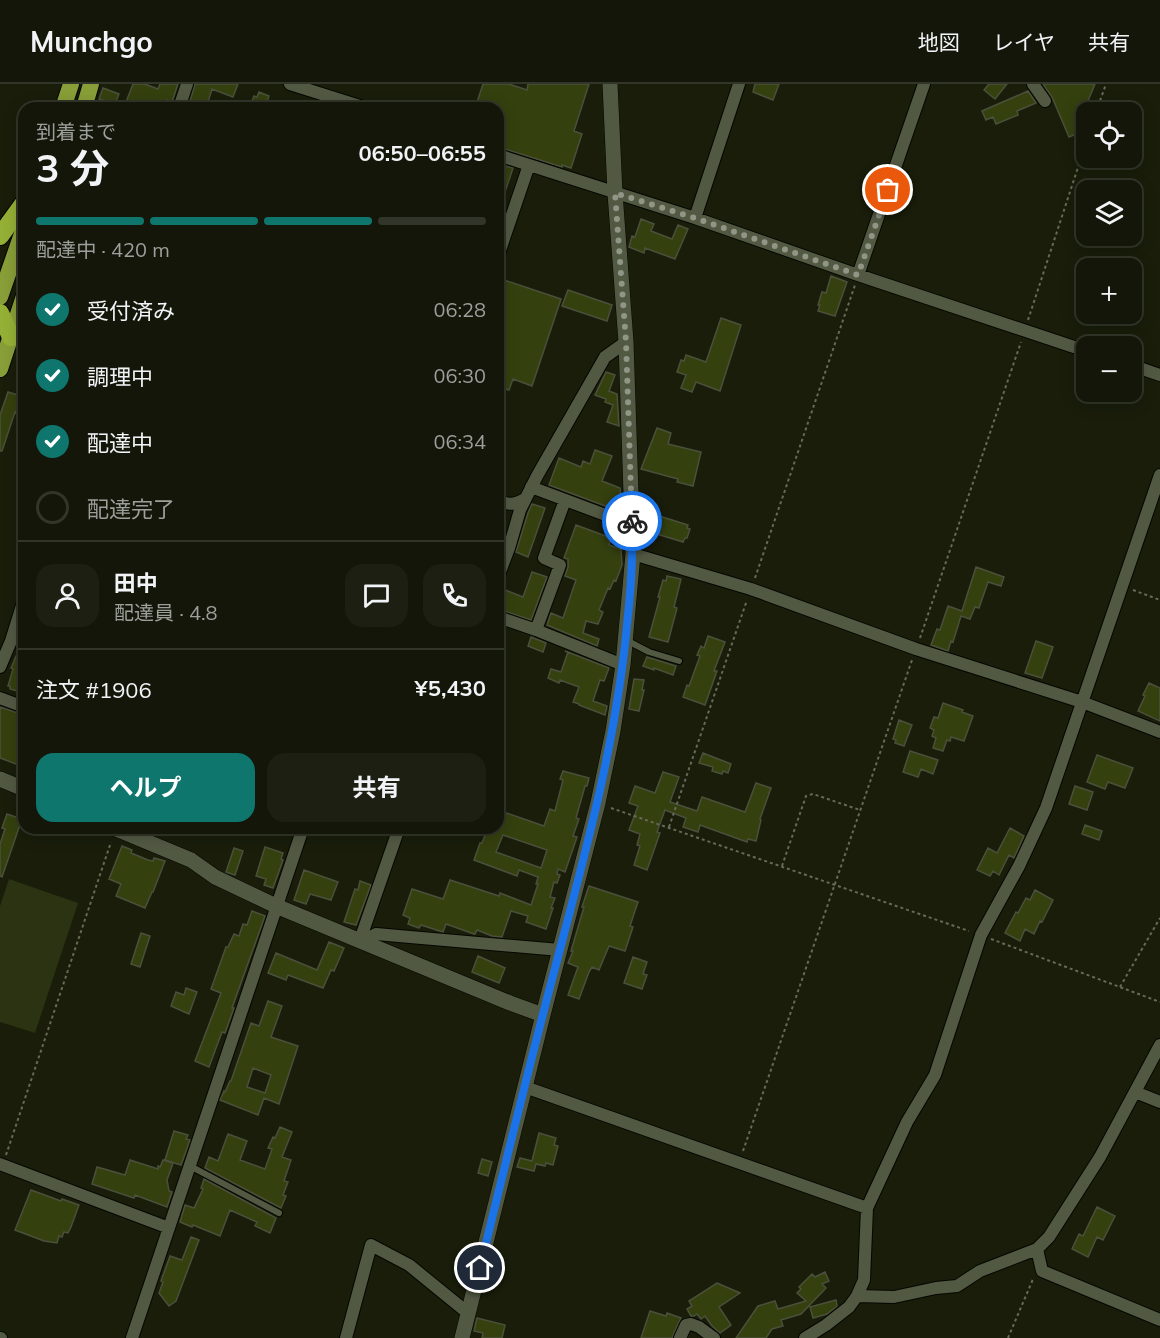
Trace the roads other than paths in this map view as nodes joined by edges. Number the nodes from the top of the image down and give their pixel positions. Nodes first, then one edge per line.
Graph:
1 (71, 84) edge
2 (91, 84) edge
3 (187, 84) edge
4 (290, 84) edge
5 (610, 84) edge
6 (740, 84) edge
7 (924, 84) edge
8 (1033, 84) edge
9 (1044, 101) dead end
10 (65, 102) edge
11 (86, 102) edge
12 (181, 102) edge
13 (345, 102) edge
14 (504, 157) edge
15 (529, 165) junction
16 (615, 193) junction
17 (18, 211) edge
18 (695, 218) junction
19 (0, 236) edge
20 (504, 238) edge
21 (18, 245) edge
22 (858, 275) junction
23 (0, 297) edge
24 (0, 313) edge
25 (17, 340) edge
26 (626, 342) junction
27 (1076, 348) edge
28 (0, 369) edge
29 (1142, 369) edge
30 (1160, 375) edge
31 (1160, 475) edge
32 (531, 488) junction
33 (525, 499) junction
34 (565, 500) junction
35 (504, 503) edge
36 (632, 525) junction
37 (633, 554) junction
38 (504, 561) edge
39 (18, 618) edge
40 (504, 619) edge
41 (536, 630) junction
42 (626, 640) junction
43 (679, 661) dead end
44 (624, 665) junction
45 (0, 667) edge
46 (0, 698) edge
47 (1082, 702) junction
48 (18, 705) edge
49 (1160, 732) edge
50 (0, 779) edge
51 (18, 786) edge
52 (129, 834) edge
53 (301, 834) edge
54 (397, 834) edge
55 (276, 906) junction
56 (362, 940) junction
57 (560, 950) junction
58 (543, 1015) junction
59 (1160, 1046) edge
60 (525, 1087) junction
61 (1135, 1092) junction
62 (1160, 1102) edge
63 (190, 1166) junction
64 (1, 1168) edge
65 (867, 1208) junction
66 (279, 1213) dead end
67 (169, 1228) junction
68 (1037, 1249) junction
69 (857, 1296) junction
70 (468, 1313) junction
71 (1160, 1320) edge
72 (132, 1338) edge
73 (346, 1338) edge
74 (462, 1338) edge
75 (680, 1338) edge
76 (714, 1338) edge
77 (805, 1338) edge

1 - 10 highway
2 - 11 highway
3 - 12 street
4 - 13 street
5 - 16 street
6 - 18 street
7 - 22 street
8 - 9 street
14 - 15 street
15 - 16 street
15 - 20 street
16 - 18 street
16 - 26 street
17 - 19 highway
18 - 22 street
21 - 23 highway
22 - 27 street
24 - 25 highway
25 - 28 highway
26 - 32 street
26 - 36 street
29 - 30 street
31 - 47 street
32 - 33 street
32 - 34 street
33 - 35 street
33 - 38 street
34 - 36 street
34 - 41 street
36 - 37 street
37 - 42 street
37 - 47 street
39 - 45 street
40 - 41 street
41 - 44 street
42 - 43 lane
42 - 44 street
44 - 57 street
46 - 48 street
47 - 49 street
47 - 65 street
50 - 51 street
52 - 55 street
53 - 55 street
54 - 56 street
55 - 56 street
55 - 63 street
56 - 57 street
56 - 58 street
57 - 58 street
58 - 60 street
59 - 61 street
60 - 65 street
60 - 70 street
61 - 62 street
61 - 68 street
63 - 66 lane
63 - 67 street
64 - 67 street
65 - 69 street
67 - 72 street
68 - 69 street
68 - 71 street
69 - 77 street
70 - 73 street
70 - 74 street
75 - 76 street

